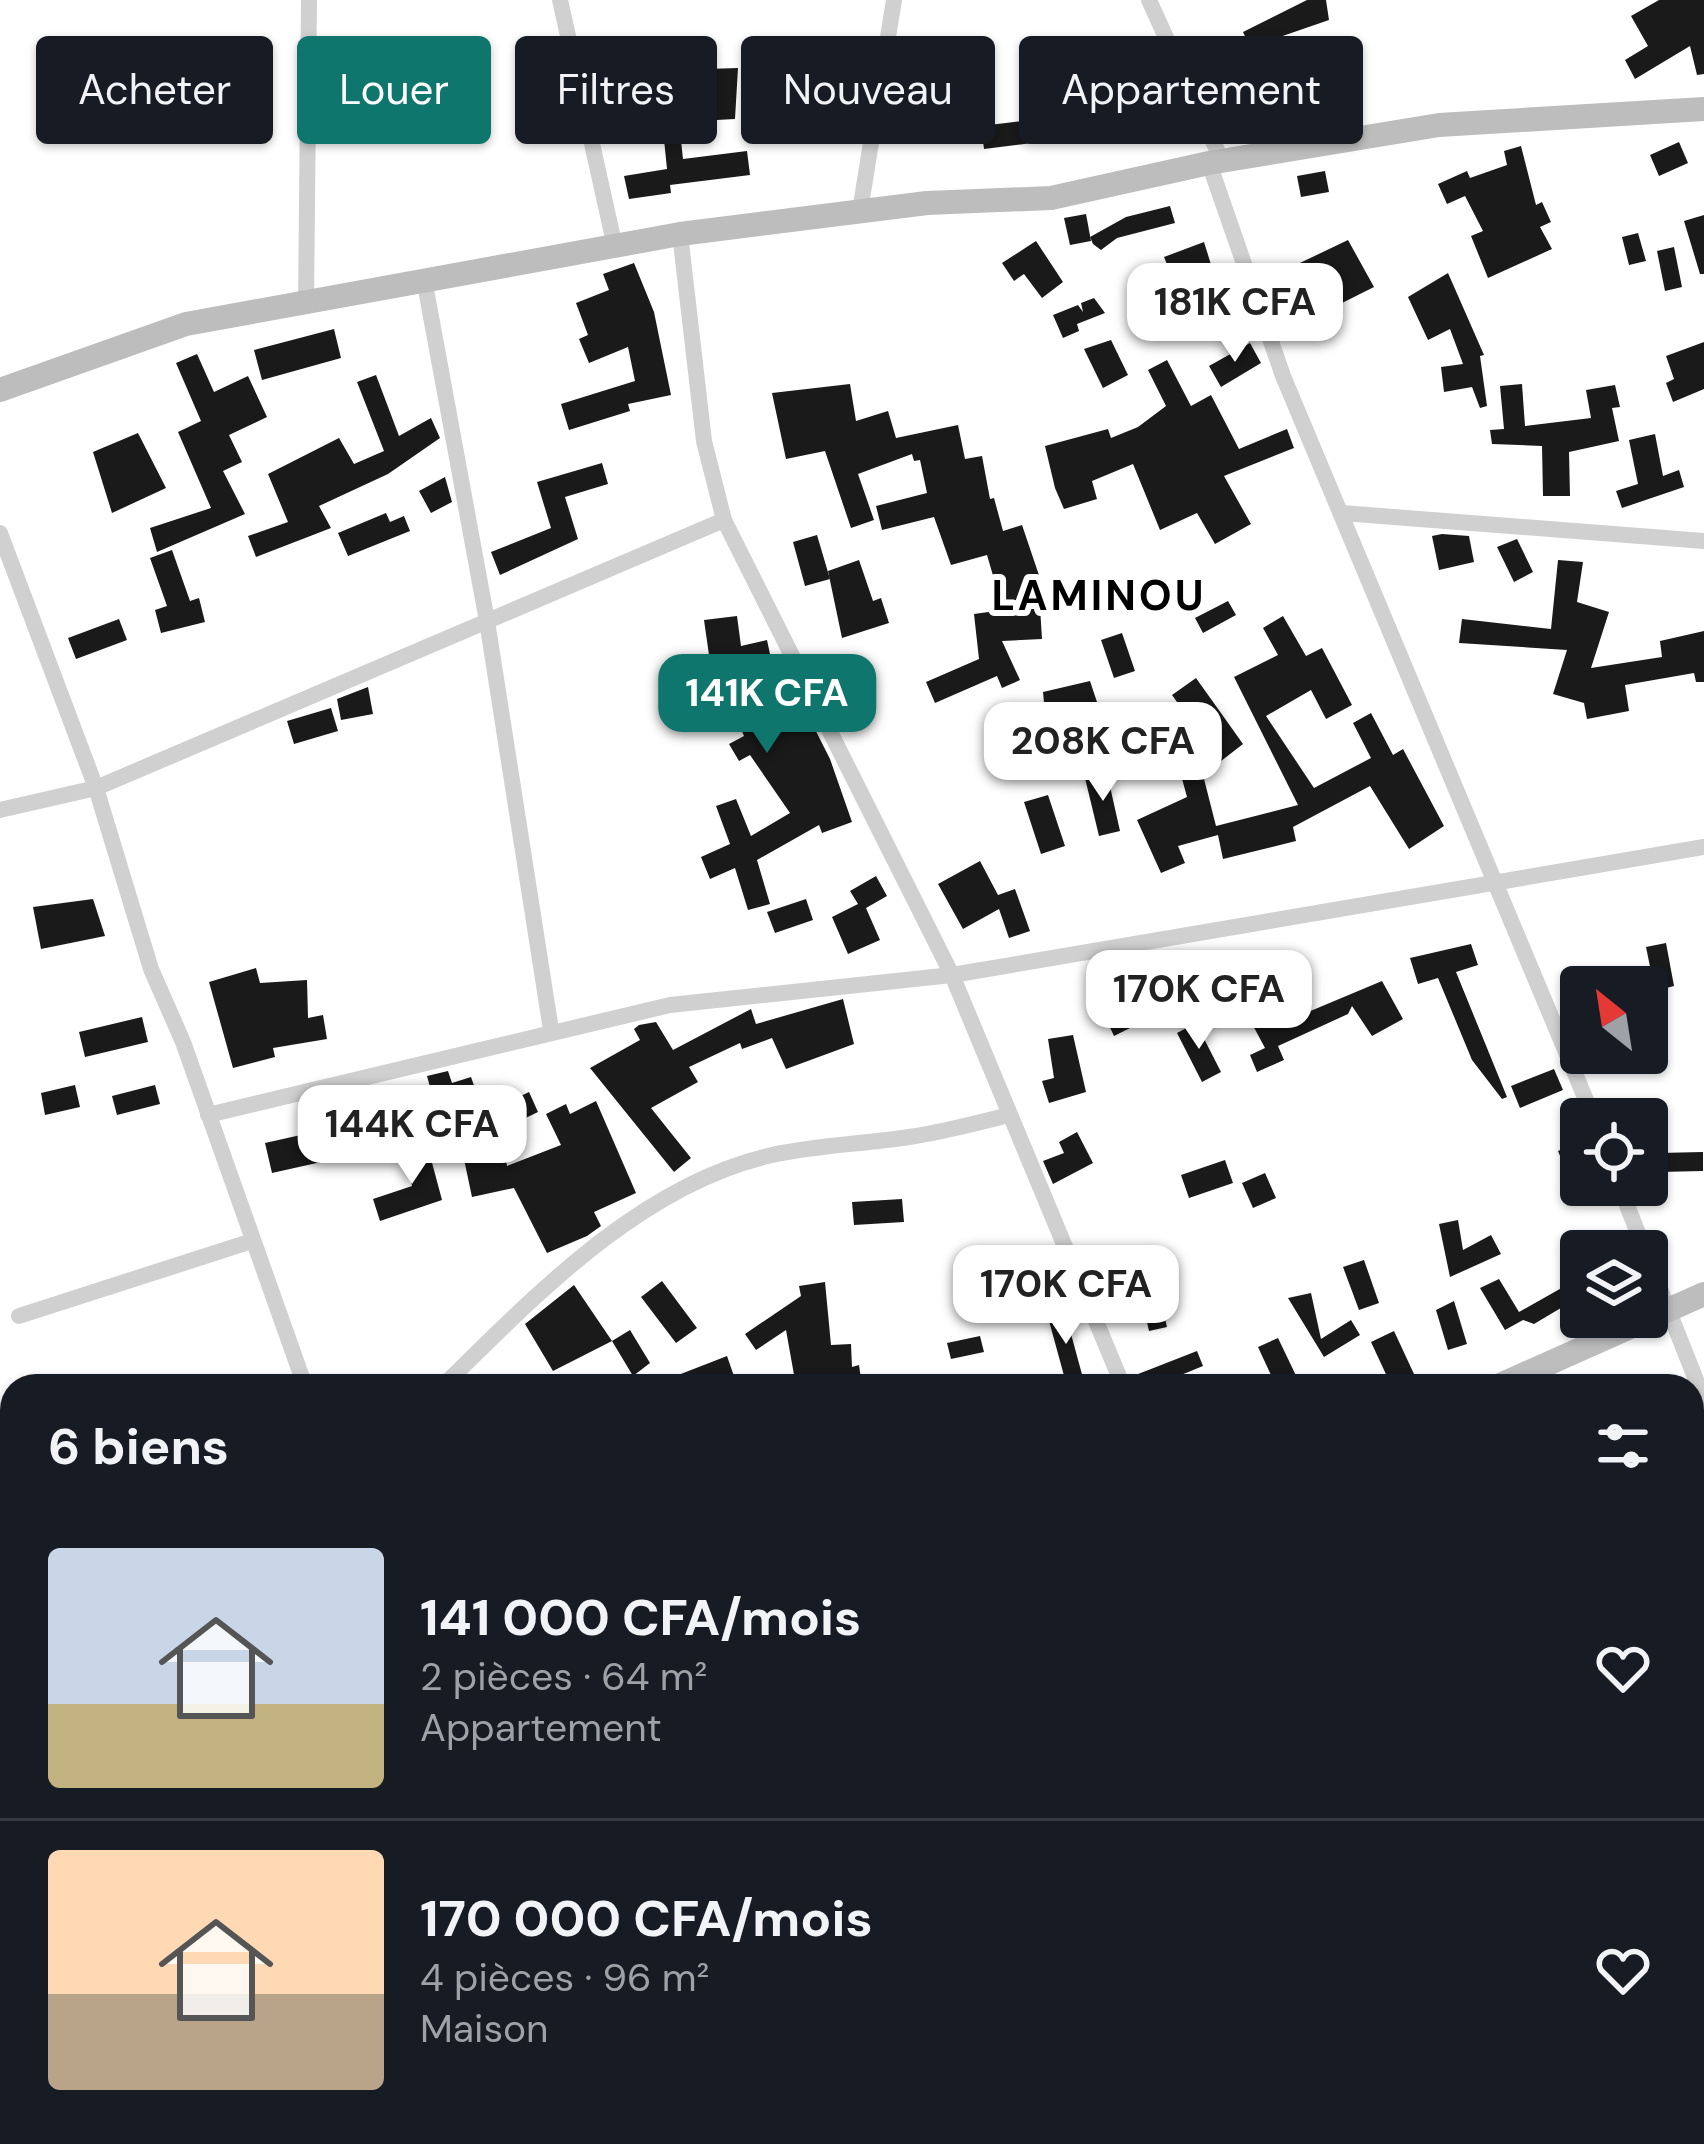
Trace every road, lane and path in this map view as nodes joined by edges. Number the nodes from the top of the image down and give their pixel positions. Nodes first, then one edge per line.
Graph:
1 (310, 0) edge
2 (560, 0) edge
3 (894, 0) edge
4 (1149, 0) edge
5 (1704, 109) edge
6 (1216, 162) junction
7 (860, 211) junction
8 (680, 234) junction
9 (615, 247) junction
10 (425, 284) junction
11 (306, 306) junction
12 (0, 390) edge
13 (1342, 513) junction
14 (724, 520) junction
15 (0, 533) edge
16 (1704, 541) edge
17 (487, 621) junction
18 (96, 788) junction
19 (0, 810) edge
20 (1704, 847) edge
21 (1492, 882) junction
22 (952, 975) junction
23 (551, 1030) junction
24 (1585, 1098) edge
25 (208, 1115) junction
26 (1009, 1115) junction
27 (252, 1241) junction
28 (1704, 1294) edge
29 (1669, 1312) junction
30 (20, 1316) dead end
31 (301, 1374) edge
32 (456, 1374) edge
33 (1118, 1374) edge
34 (1526, 1374) edge
35 (1694, 1374) edge

1 - 11 street
2 - 9 street
3 - 7 street
4 - 6 street
5 - 6 street
6 - 7 street
6 - 13 street
7 - 8 street
8 - 9 street
8 - 14 street
9 - 10 street
10 - 11 street
10 - 17 street
11 - 12 street
13 - 16 street
13 - 21 street
14 - 17 street
14 - 22 street
15 - 18 street
17 - 18 street
17 - 23 street
18 - 19 street
18 - 25 street
20 - 21 street
21 - 22 street
21 - 24 street
22 - 23 street
22 - 26 street
23 - 25 street
25 - 27 street
26 - 32 street
26 - 33 street
27 - 30 street
27 - 31 street
28 - 29 street
29 - 34 street
29 - 35 street

